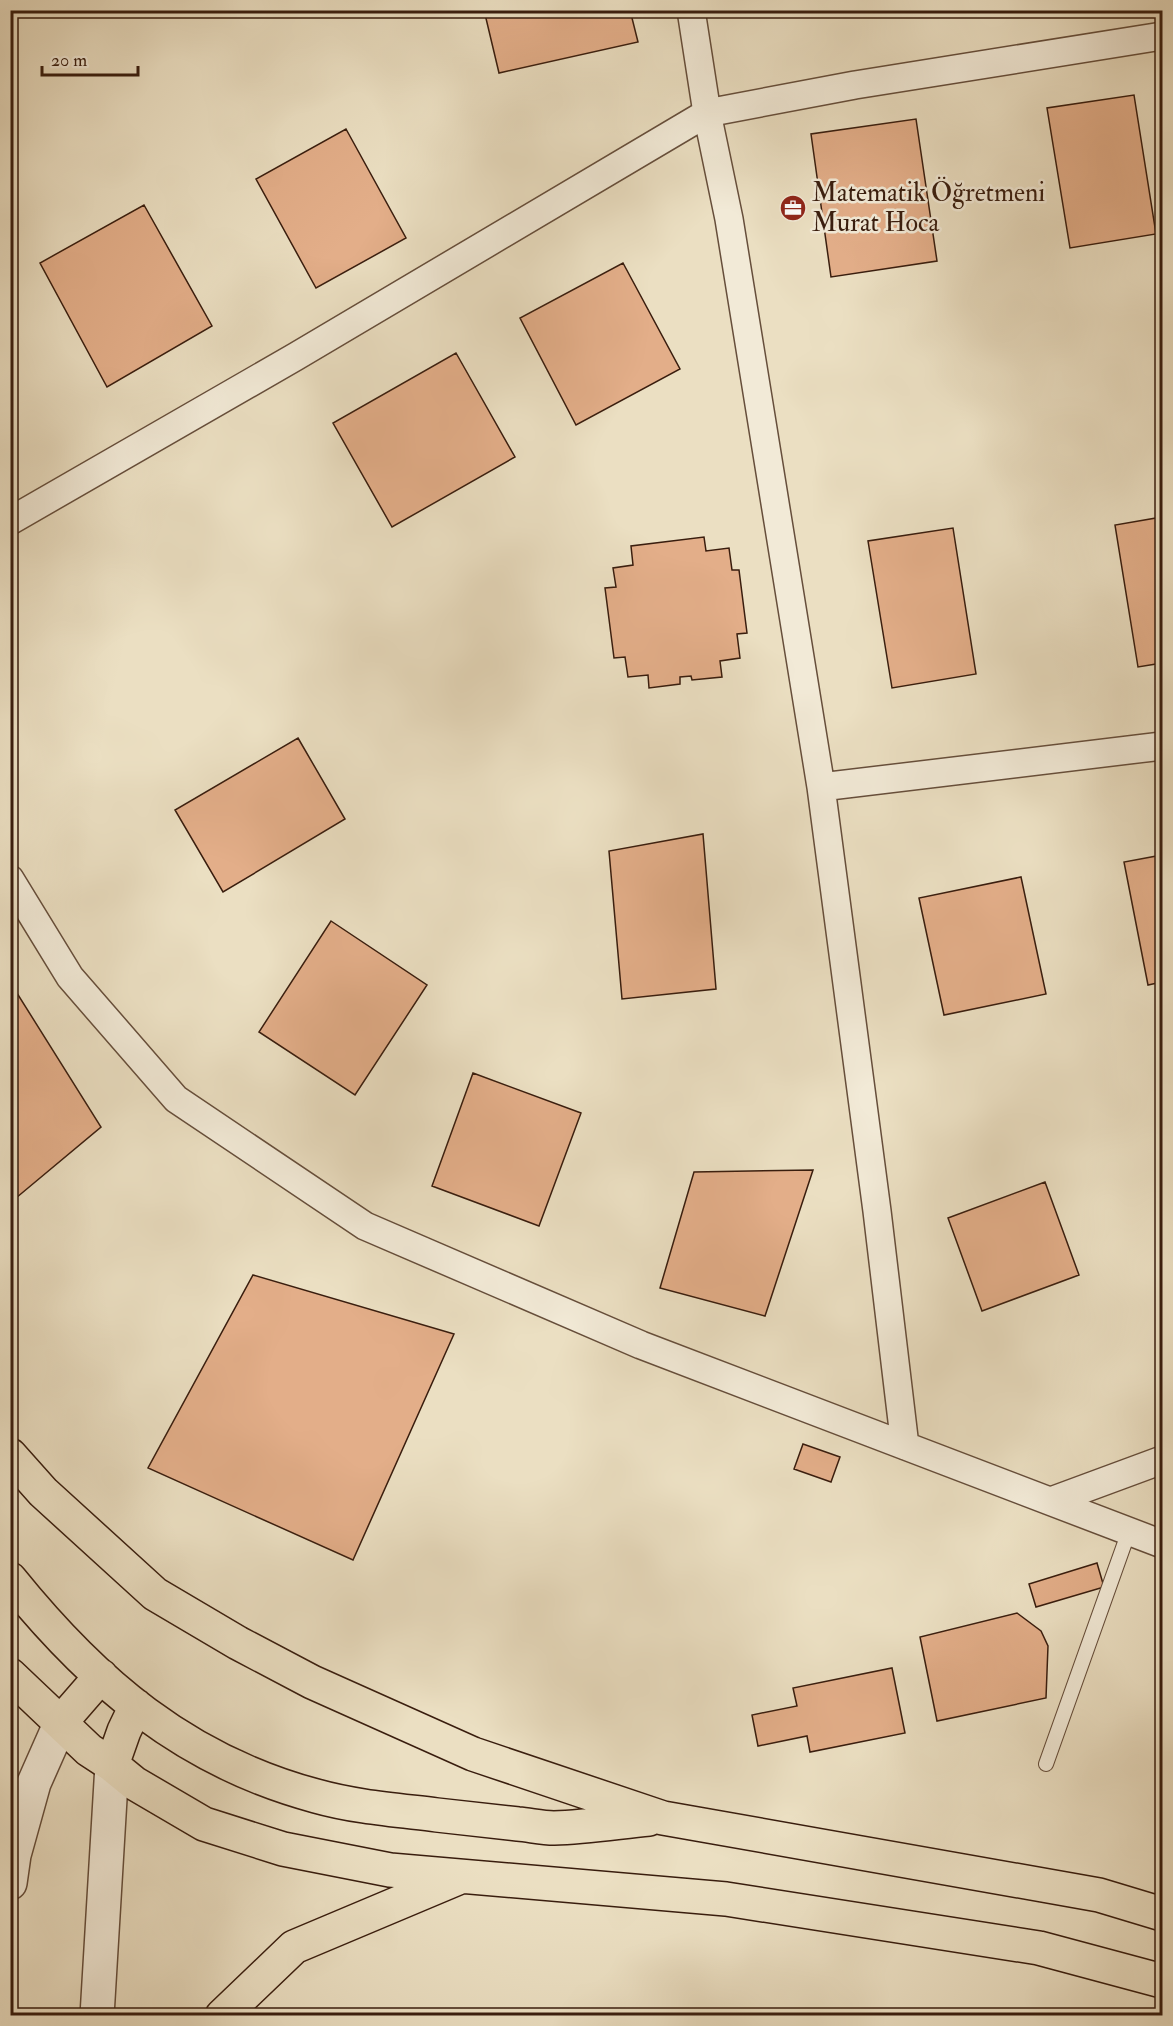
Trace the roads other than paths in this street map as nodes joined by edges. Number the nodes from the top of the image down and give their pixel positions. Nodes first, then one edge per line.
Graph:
1 (691, 10) edge
2 (1162, 36) edge
3 (707, 113) junction
4 (10, 521) edge
5 (1162, 746) edge
6 (821, 787) junction
7 (10, 879) edge
8 (905, 1446) junction
9 (10, 1455) edge
10 (1162, 1460) edge
11 (1051, 1502) junction
12 (1129, 1531) junction
13 (1162, 1544) edge
14 (10, 1579) edge
15 (10, 1675) edge
16 (101, 1676) junction
17 (136, 1706) junction
18 (61, 1722) junction
19 (1046, 1764) dead end
20 (112, 1765) junction
21 (663, 1818) junction
22 (462, 1876) junction
23 (10, 1883) edge
24 (1162, 1914) edge
25 (1162, 1981) edge
26 (97, 2016) edge
27 (222, 2016) edge

1 - 3 street
2 - 3 street
3 - 4 street
3 - 6 street
5 - 6 street
6 - 8 street
7 - 8 street
8 - 11 street
9 - 21 main road
10 - 11 street
11 - 12 street
12 - 13 street
12 - 19 lane
14 - 16 main road
15 - 18 main road
16 - 17 main road
16 - 18 main road
17 - 20 main road
17 - 21 main road
18 - 20 main road
18 - 23 street
20 - 22 main road
20 - 26 street
21 - 24 main road
22 - 25 main road
22 - 27 main road

